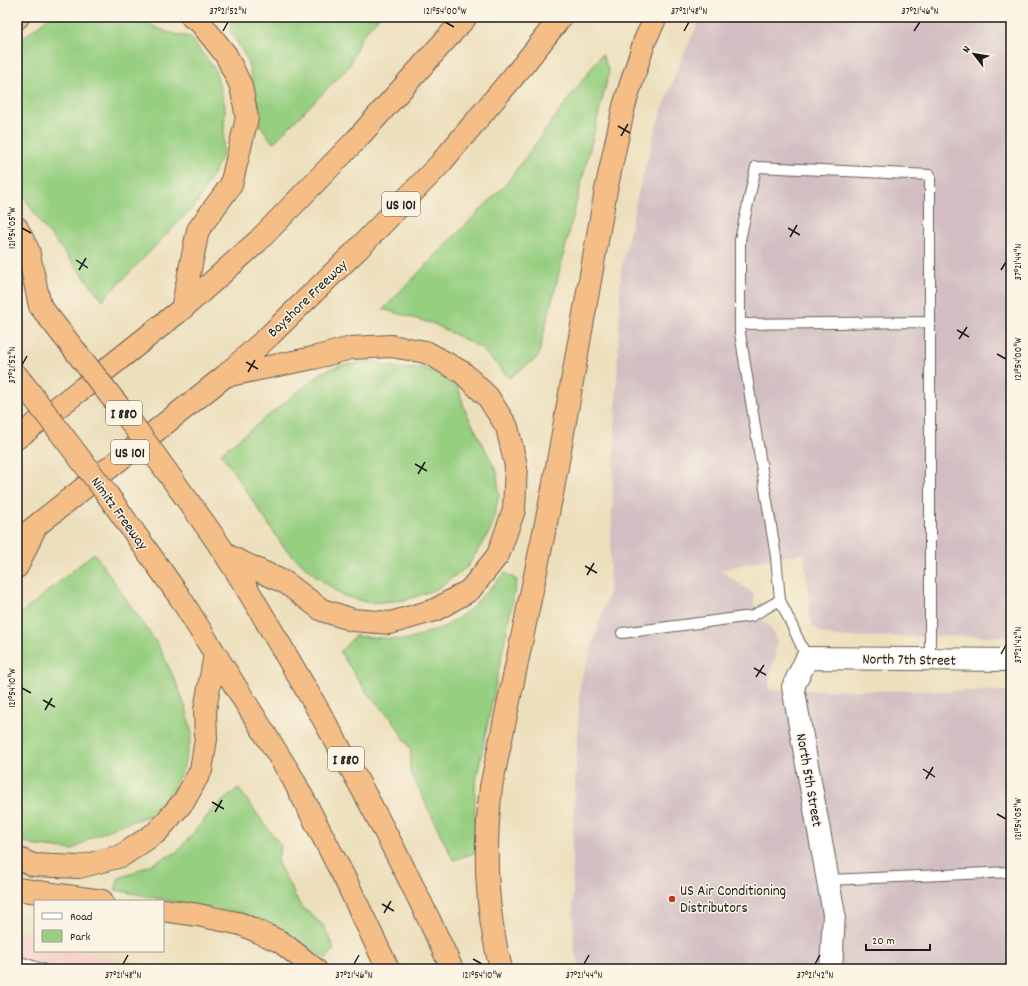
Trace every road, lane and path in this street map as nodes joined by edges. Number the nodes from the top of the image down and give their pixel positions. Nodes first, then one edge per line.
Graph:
1 (192, 17) edge
2 (466, 17) edge
3 (560, 17) edge
4 (656, 17) edge
5 (17, 228) edge
6 (17, 279) edge
7 (40, 306) junction
8 (182, 309) junction
9 (930, 322) junction
10 (740, 324) junction
11 (17, 376) edge
12 (225, 376) junction
13 (17, 438) edge
14 (35, 528) junction
15 (17, 541) edge
16 (228, 556) junction
17 (17, 567) edge
18 (780, 600) junction
19 (622, 632) dead end
20 (214, 654) junction
21 (807, 658) junction
22 (930, 659) junction
23 (1011, 660) edge
24 (17, 858) edge
25 (1011, 872) edge
26 (828, 880) junction
27 (17, 889) edge
28 (95, 900) edge
29 (164, 910) edge
30 (17, 961) edge
31 (42, 969) edge
32 (316, 969) edge
33 (388, 969) edge
34 (452, 969) edge
35 (501, 969) edge
36 (831, 969) edge

1 - 8 highway
2 - 8 highway
3 - 12 highway, Bayshore Freeway / US 101
4 - 35 highway
5 - 7 highway
6 - 7 highway, I 880
7 - 16 highway, I 880, bridge
8 - 13 highway
9 - 10 lane
9 - 10 lane
9 - 22 lane
10 - 18 lane
11 - 20 highway, Nimitz Freeway, bridge
12 - 14 highway, Bayshore Freeway / US 101
12 - 16 highway
14 - 15 highway, Bayshore Freeway / US 101
14 - 17 highway
16 - 34 highway, I 880
18 - 19 lane
18 - 21 lane
20 - 24 highway
20 - 33 highway, Nimitz Freeway
21 - 22 street, North 7th Street
21 - 26 street, North 5th Street
22 - 23 street, North 7th Street
25 - 26 lane
26 - 36 street, North 5th Street
27 - 28 highway
29 - 32 highway
30 - 31 lane

